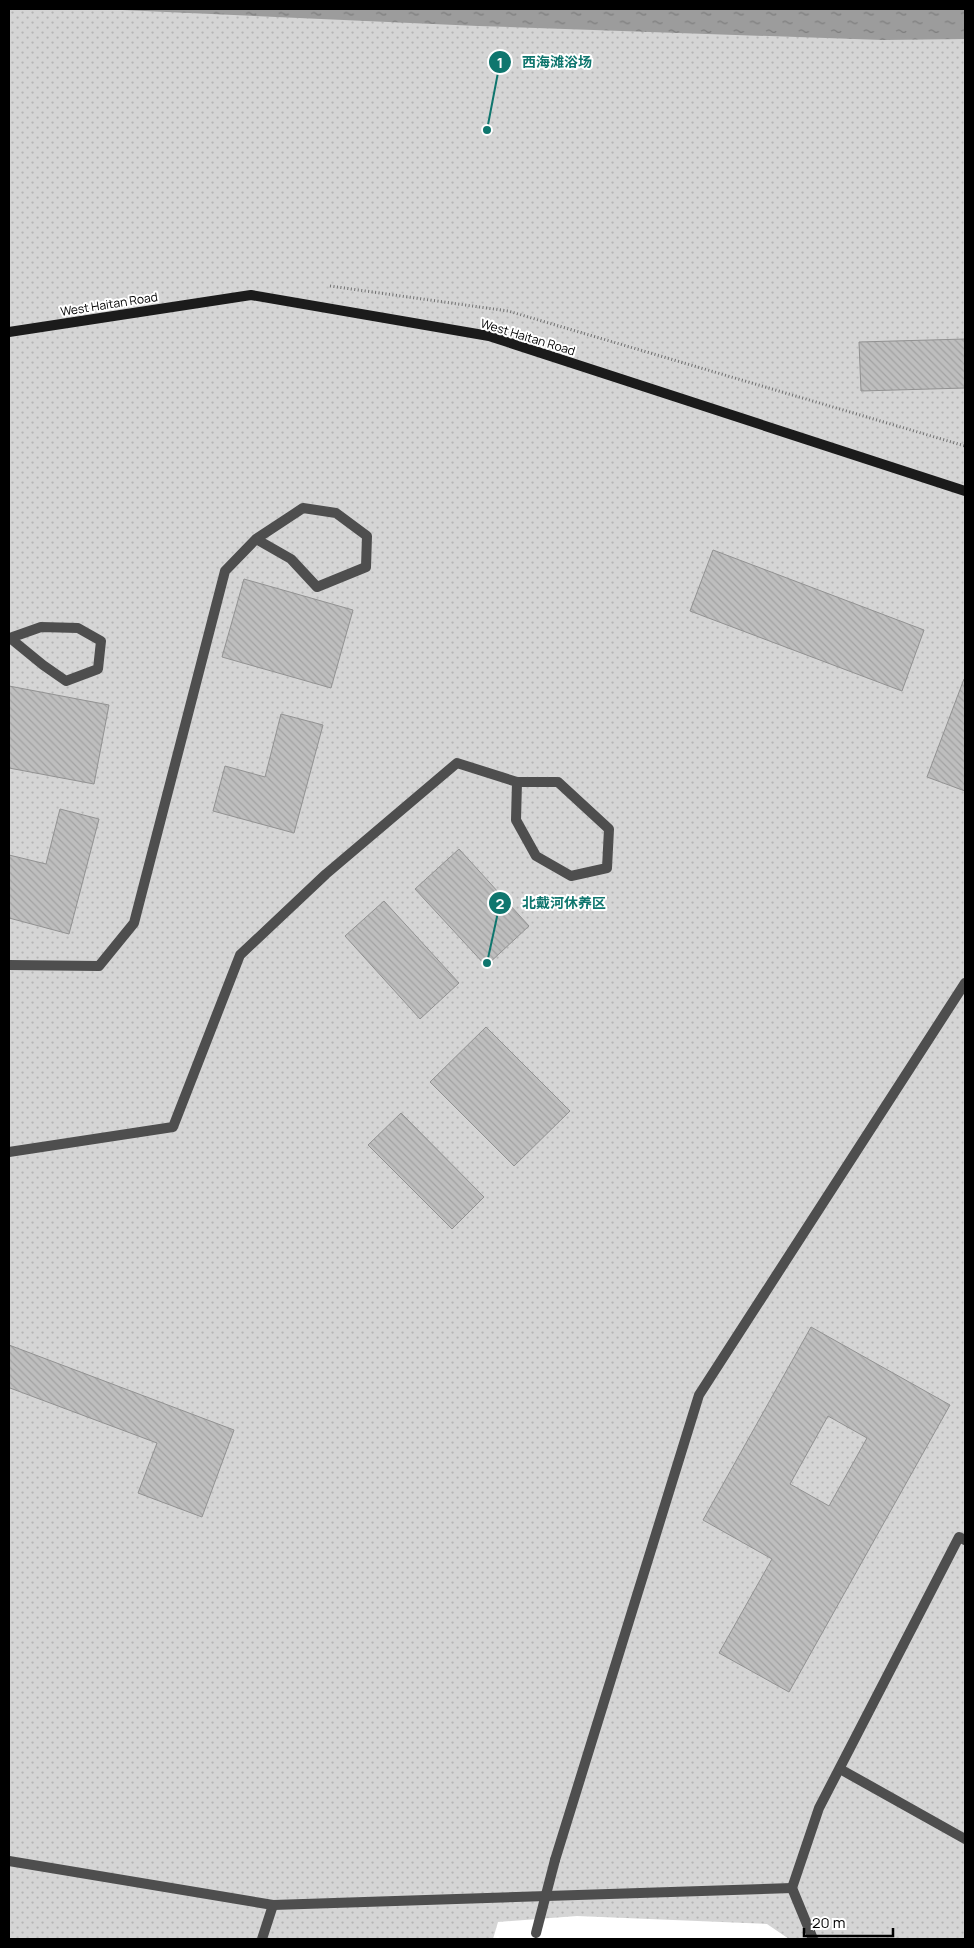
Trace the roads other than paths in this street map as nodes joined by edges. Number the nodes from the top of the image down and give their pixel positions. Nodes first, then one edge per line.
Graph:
1 (9, 332) edge
2 (965, 491) edge
3 (256, 539) junction
4 (10, 638) edge
5 (517, 782) junction
6 (9, 965) edge
7 (965, 983) edge
8 (9, 1152) edge
9 (965, 1540) edge
10 (840, 1769) junction
11 (965, 1839) edge
12 (9, 1861) edge
13 (792, 1888) junction
14 (273, 1905) junction
15 (535, 1936) edge
16 (262, 1939) edge
17 (813, 1939) edge

1 - 2 main road, West Haitan Road
3 - 3 street
3 - 6 street
4 - 4 street
5 - 5 street
5 - 8 street
7 - 15 street, bridge
9 - 10 street
10 - 11 street
10 - 13 street
12 - 14 street
13 - 14 street
13 - 17 street
14 - 16 street

